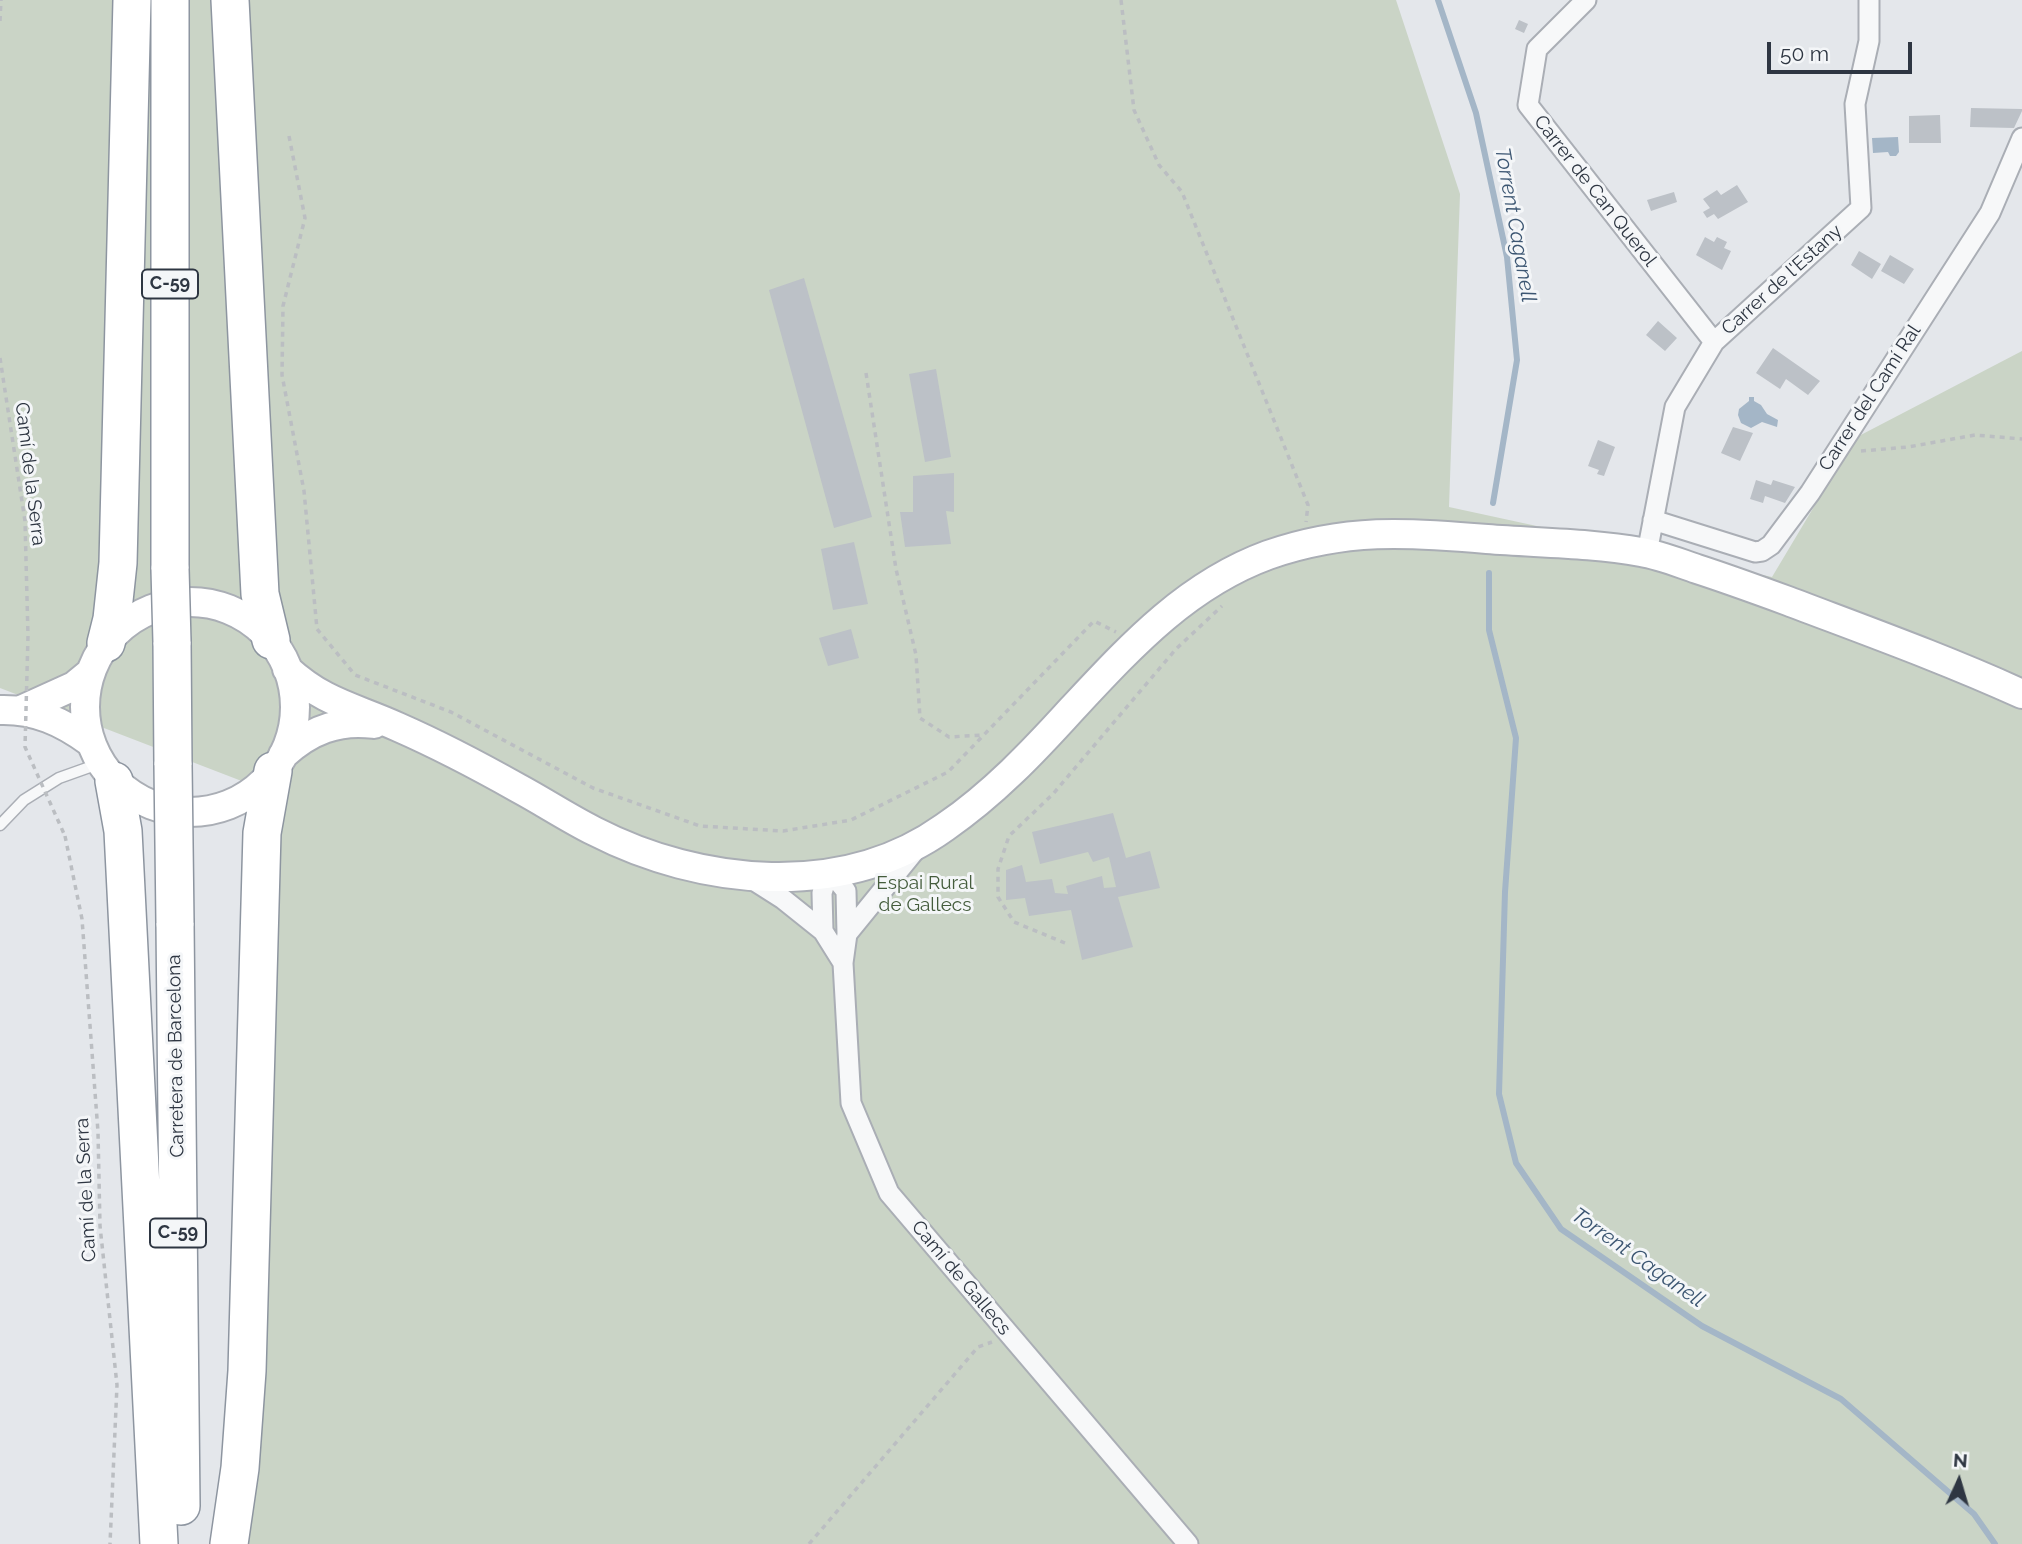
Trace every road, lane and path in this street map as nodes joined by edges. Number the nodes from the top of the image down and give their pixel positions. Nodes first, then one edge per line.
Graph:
1 (1, 0) edge
2 (132, 0) edge
3 (170, 0) edge
4 (230, 0) edge
5 (1121, 0) edge
6 (1587, 0) edge
7 (1869, 0) edge
8 (0, 21) edge
9 (289, 136) dead end
10 (2022, 138) edge
11 (1714, 342) junction
12 (0, 358) edge
13 (866, 373) dead end
14 (2022, 439) edge
15 (1834, 453) junction
16 (1653, 520) junction
17 (1303, 545) junction
18 (1647, 552) junction
19 (1226, 603) dead end
20 (1137, 641) junction
21 (279, 654) junction
22 (99, 658) junction
23 (2022, 694) edge
24 (10, 710) edge
25 (401, 728) junction
26 (984, 734) junction
27 (102, 762) junction
28 (278, 763) junction
29 (0, 825) edge
30 (923, 840) junction
31 (828, 874) junction
32 (747, 876) junction
33 (823, 931) junction
34 (847, 934) junction
35 (1065, 943) dead end
36 (843, 963) junction
37 (1010, 1335) junction
38 (110, 1544) edge
39 (159, 1544) edge
40 (181, 1544) edge
41 (229, 1544) edge
42 (809, 1544) edge
43 (1188, 1544) edge

1 - 8 path
2 - 22 highway
3 - 40 highway, Carretera de Barcelona / C-59, bridge
4 - 21 highway
5 - 17 path
6 - 11 street, Carrer de Can Querol
7 - 11 street, Carrer de l'Estany
9 - 26 path
10 - 15 street, Carrer del Camí Ral
11 - 16 street, Carrer de l'Estany
12 - 38 path, Camí de la Serra, bridge
13 - 26 path
14 - 15 path
15 - 16 street, Carrer del Camí Ral
16 - 18 street, Carrer de l'Estany
17 - 18 main road
17 - 20 main road
18 - 23 main road
19 - 35 path
20 - 26 path
20 - 30 main road
21 - 22 main road
21 - 25 main road
21 - 28 main road
22 - 24 main road
22 - 27 main road
24 - 27 main road
25 - 28 main road
25 - 32 main road
27 - 28 main road
27 - 29 lane
27 - 39 highway
28 - 41 highway
30 - 31 main road
30 - 34 street
31 - 32 main road
31 - 33 street, Camí de Gallecs
31 - 34 street, Camí de Gallecs
32 - 33 street, Camí de Gallecs
33 - 36 street, Camí de Gallecs
34 - 36 street, Camí de Gallecs
36 - 37 street, Camí de Gallecs
37 - 42 path
37 - 43 street, Camí de Gallecs

